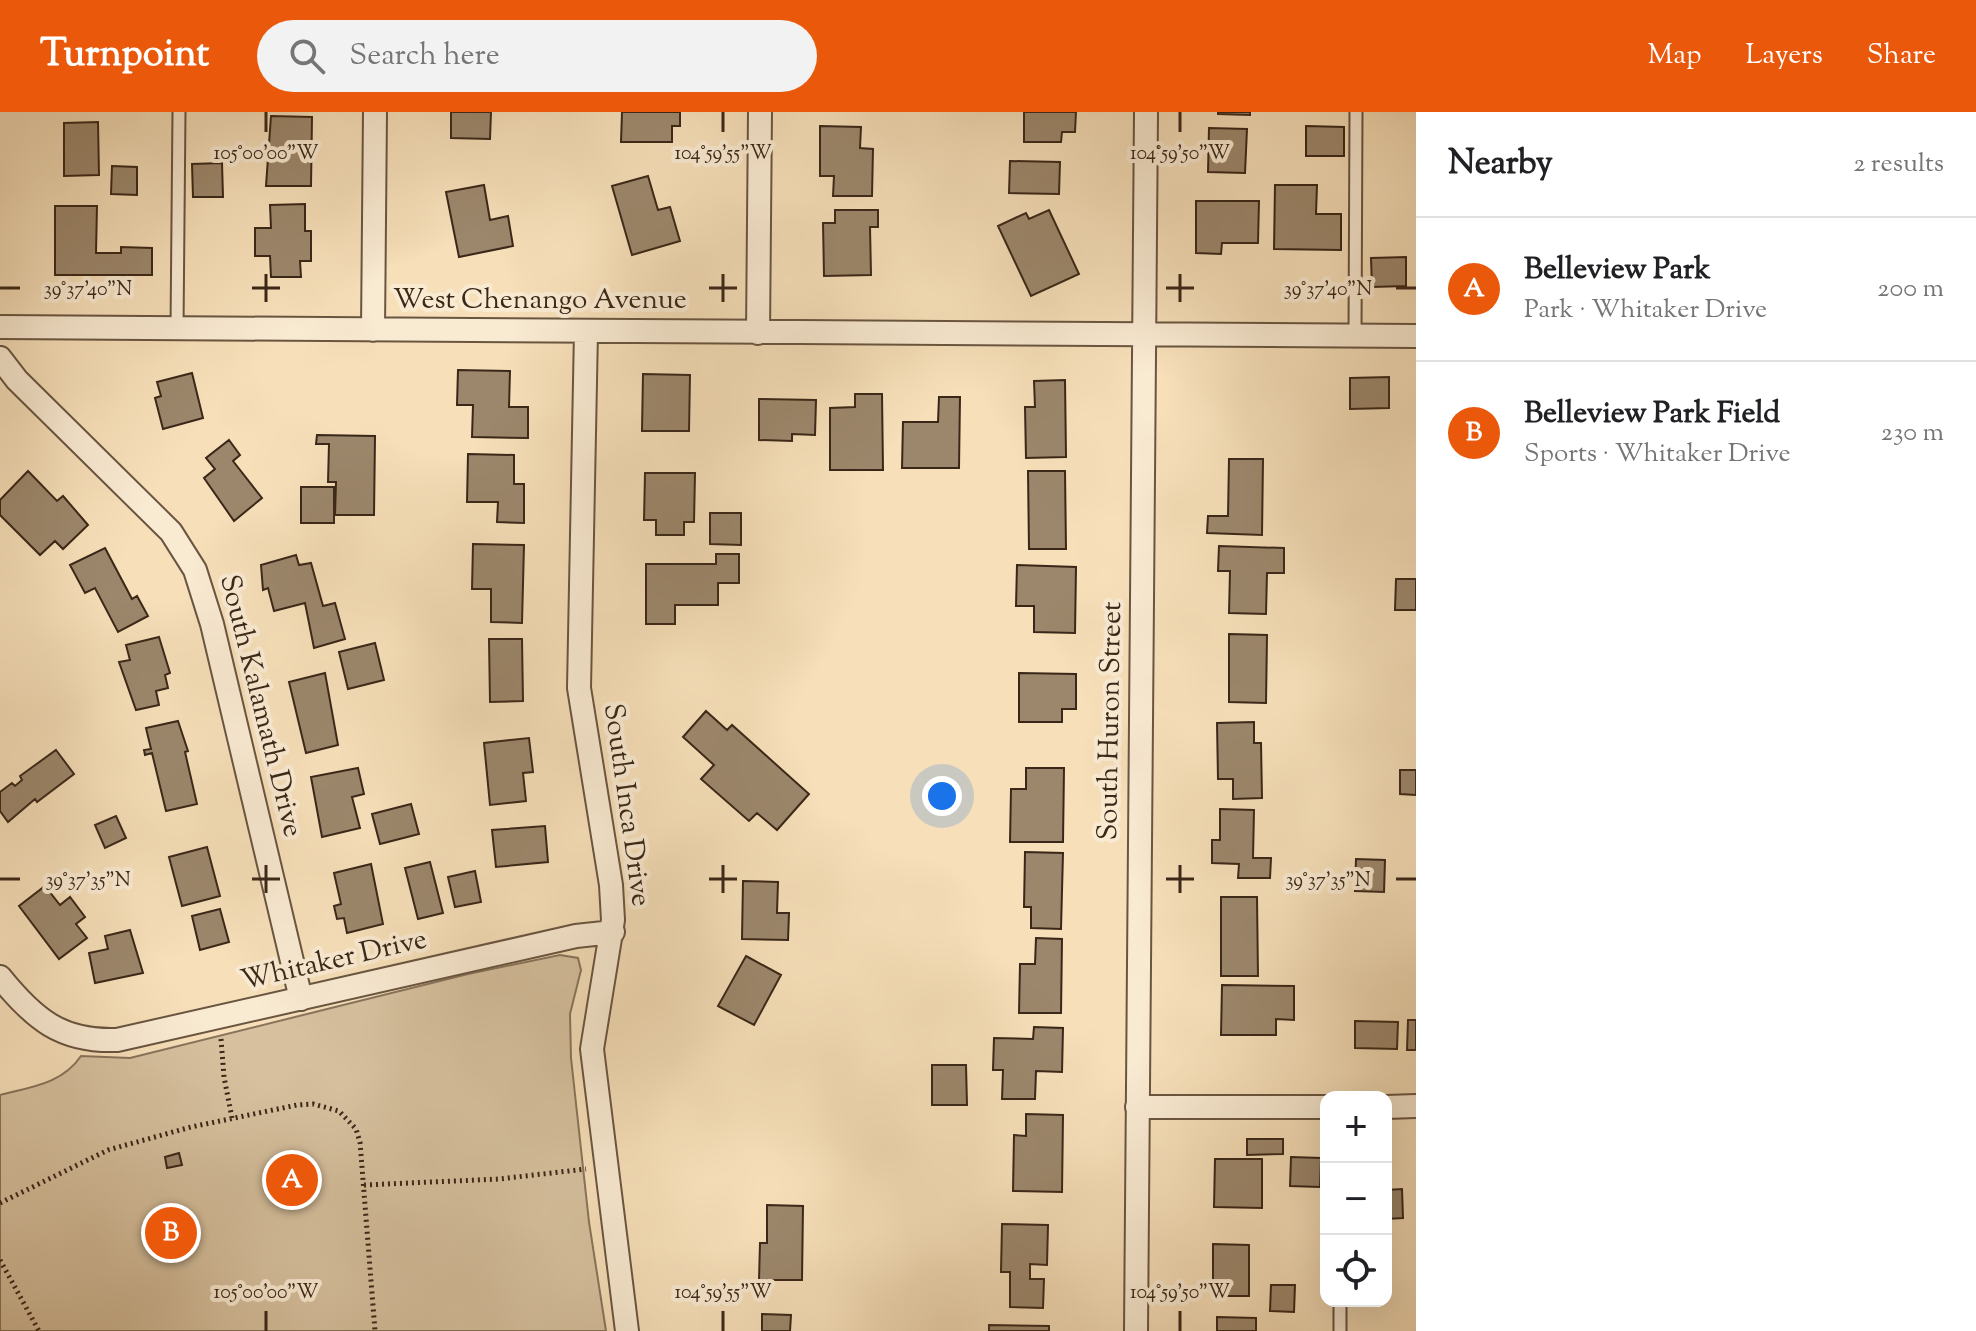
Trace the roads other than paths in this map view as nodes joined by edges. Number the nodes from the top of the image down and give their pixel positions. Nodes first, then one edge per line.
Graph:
1 (179, 112) edge
2 (375, 112) edge
3 (760, 112) edge
4 (1146, 112) edge
5 (1356, 112) edge
6 (0, 327) edge
7 (177, 328) junction
8 (373, 330) junction
9 (586, 331) junction
10 (758, 333) junction
11 (1145, 336) junction
12 (1355, 336) junction
13 (1416, 336) edge
14 (0, 358) edge
15 (613, 932) junction
16 (0, 977) edge
17 (301, 999) junction
18 (1416, 1106) edge
19 (1137, 1107) junction
20 (1320, 1107) edge
21 (1392, 1107) edge
22 (1340, 1307) edge
23 (627, 1331) edge
24 (1136, 1331) edge
25 (1340, 1331) edge

1 - 7 lane
2 - 8 street
3 - 10 street
4 - 11 street, South Huron Street
5 - 12 lane
6 - 7 street, West Chenango Avenue
7 - 8 street, West Chenango Avenue
8 - 9 street, West Chenango Avenue
9 - 10 street, West Chenango Avenue
9 - 15 street, South Inca Drive
10 - 11 street, West Chenango Avenue
11 - 12 street, West Chenango Avenue
11 - 19 street, South Huron Street
12 - 13 street, West Chenango Avenue
14 - 17 street, South Kalamath Drive
15 - 17 street, Whitaker Drive
15 - 23 street, South Inca Drive
16 - 17 street, Whitaker Drive
18 - 21 street
19 - 20 street
19 - 24 street, South Huron Street
22 - 25 lane

